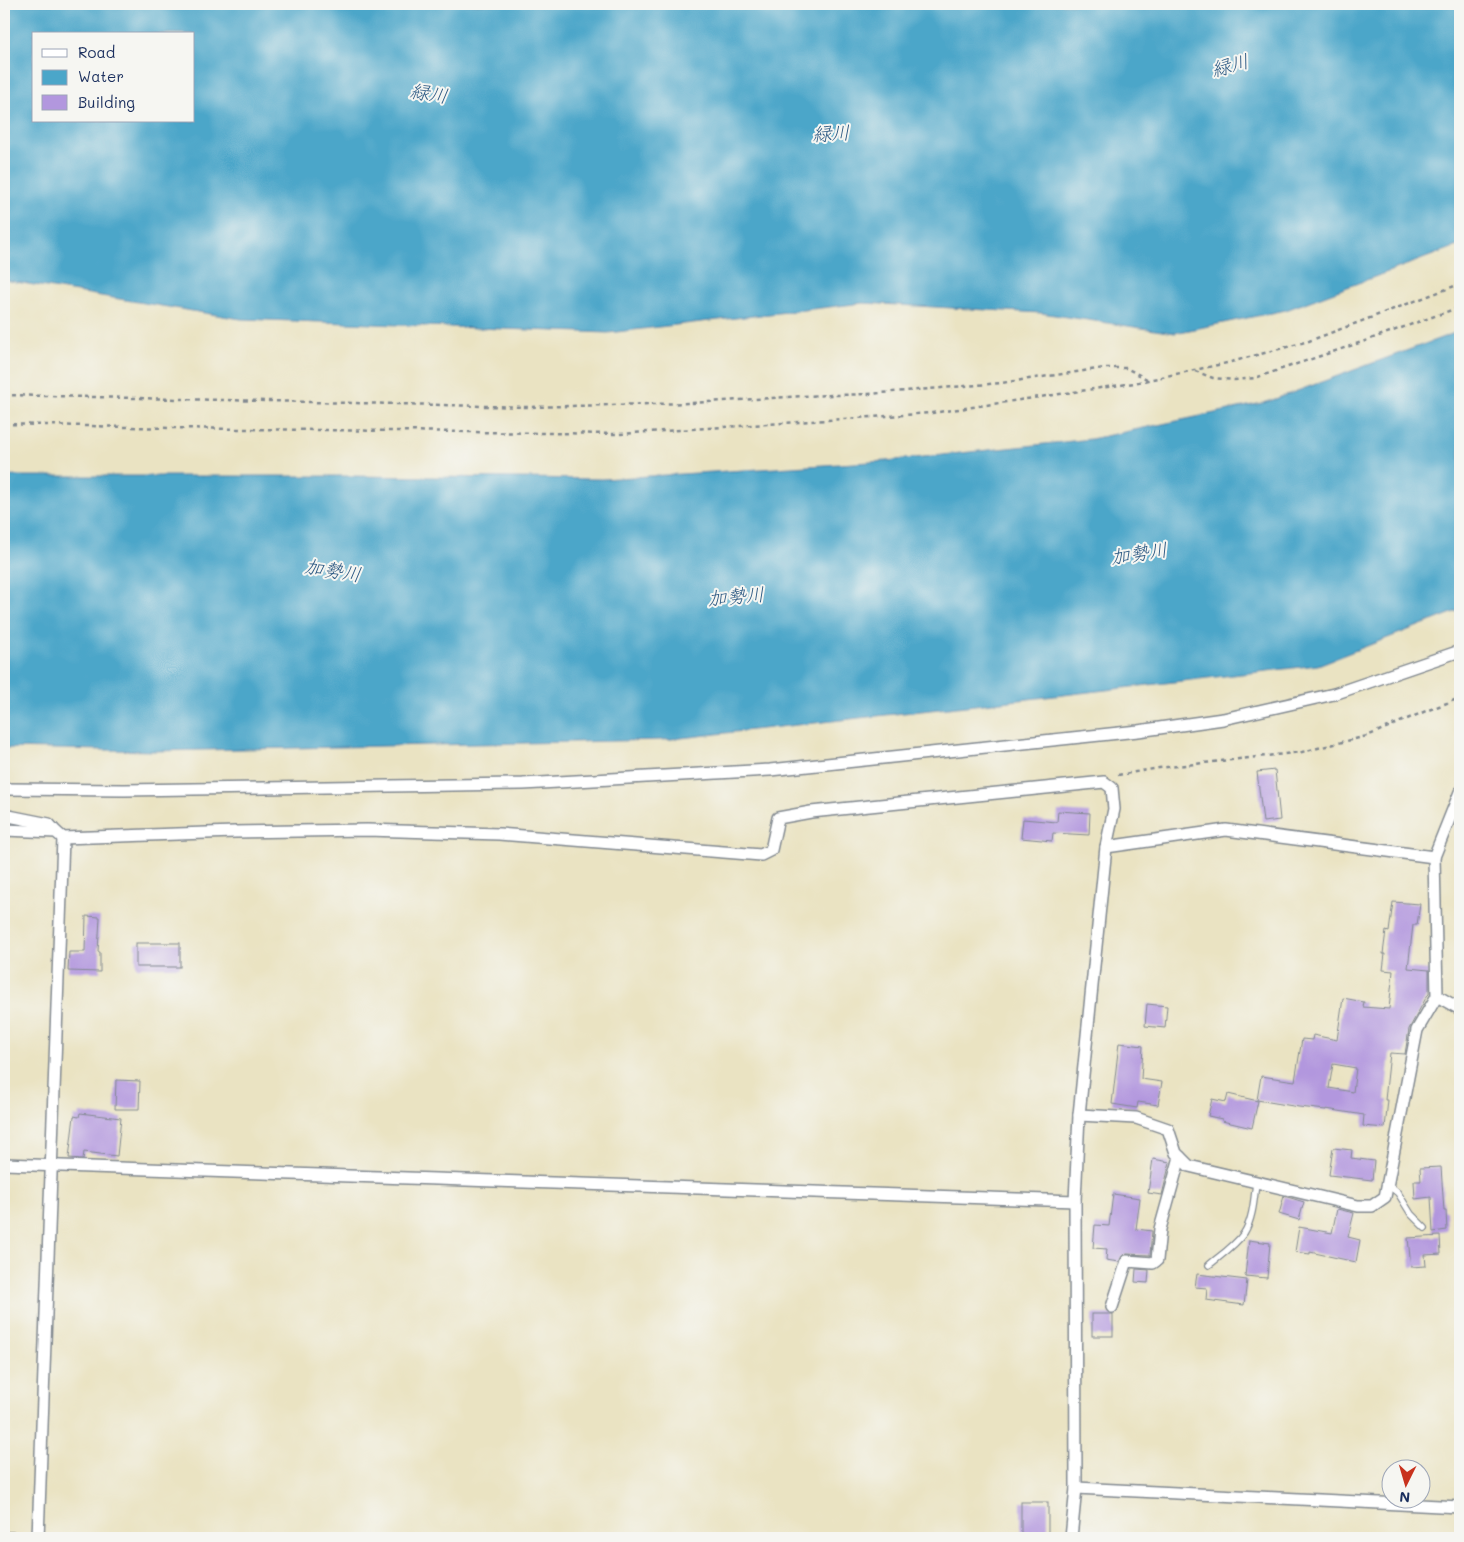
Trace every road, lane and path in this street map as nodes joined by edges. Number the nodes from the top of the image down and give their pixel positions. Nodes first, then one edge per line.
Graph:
1 (1460, 284) edge
2 (1460, 307) edge
3 (1193, 370) junction
4 (1148, 380) junction
5 (4, 395) edge
6 (4, 424) edge
7 (1460, 651) edge
8 (1460, 698) edge
9 (1104, 782) junction
10 (4, 789) edge
11 (1460, 792) edge
12 (4, 815) edge
13 (4, 830) edge
14 (60, 835) junction
15 (1106, 847) junction
16 (1434, 857) junction
17 (1437, 996) junction
18 (1460, 1010) edge
19 (1079, 1115) junction
20 (1180, 1157) junction
21 (4, 1164) edge
22 (51, 1166) junction
23 (1256, 1183) junction
24 (1388, 1185) junction
25 (1075, 1201) junction
26 (1425, 1228) dead end
27 (1209, 1265) dead end
28 (1112, 1308) dead end
29 (1076, 1488) junction
30 (1460, 1507) edge
31 (4, 1538) edge
32 (12, 1538) edge
33 (38, 1538) edge
34 (1072, 1538) edge

1 - 3 path
2 - 3 path
3 - 4 path
4 - 5 path
4 - 6 path
7 - 10 street
8 - 9 path
9 - 14 street
9 - 15 street
11 - 16 street
12 - 14 street
13 - 14 street
14 - 22 street
15 - 16 street
15 - 19 street
16 - 17 street
17 - 18 street
17 - 24 street
19 - 20 street
19 - 25 street
20 - 23 street
20 - 28 street
21 - 22 street
22 - 25 street
22 - 33 street
23 - 24 street
23 - 27 lane
24 - 26 lane
25 - 29 street
29 - 30 street
29 - 34 street
31 - 32 street

